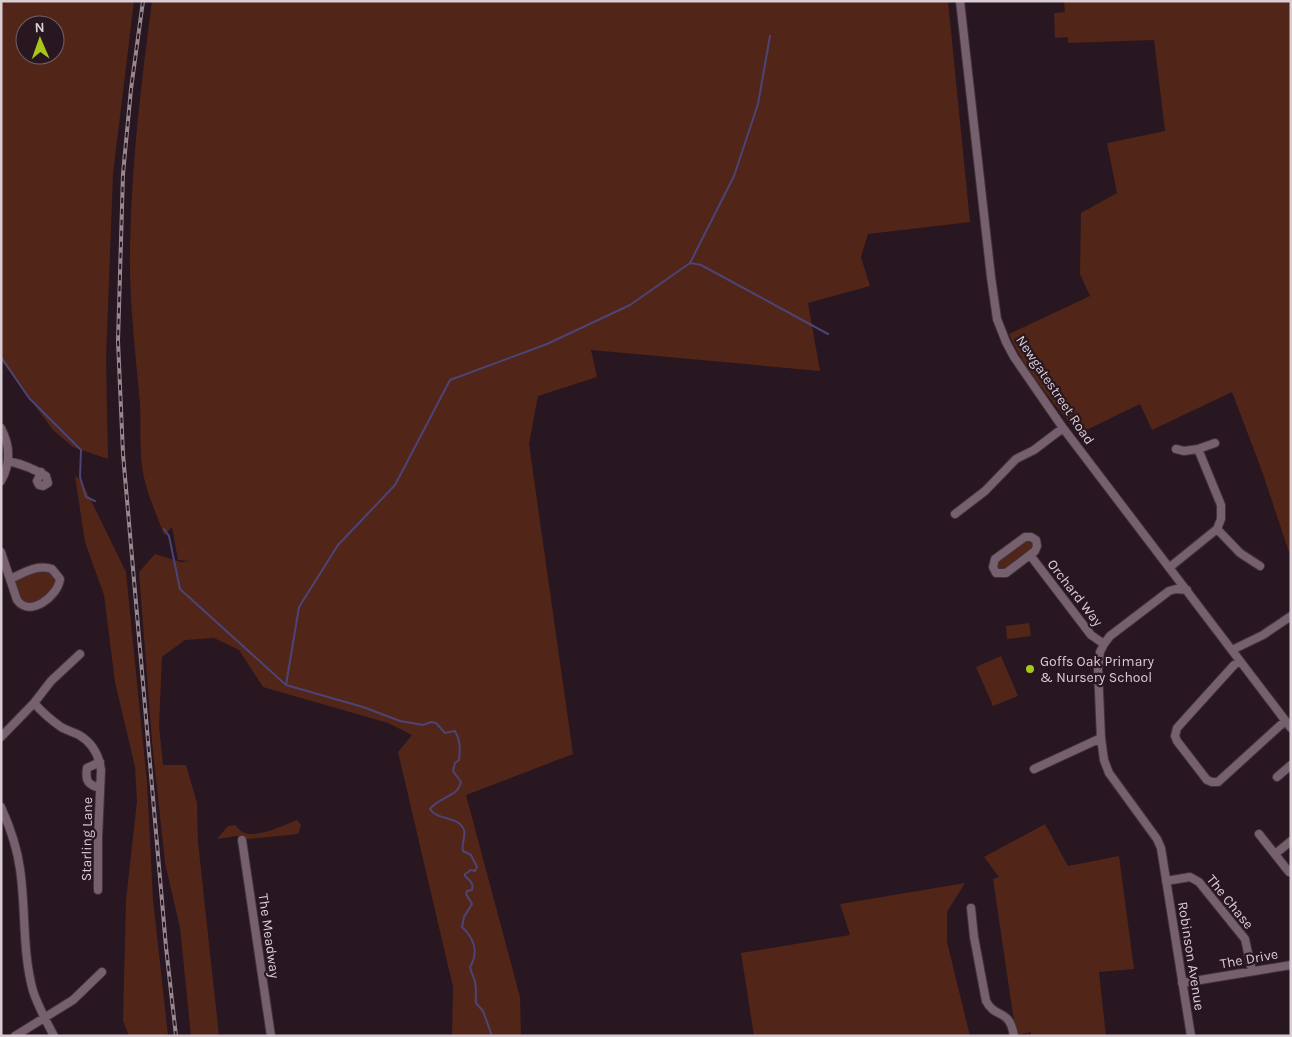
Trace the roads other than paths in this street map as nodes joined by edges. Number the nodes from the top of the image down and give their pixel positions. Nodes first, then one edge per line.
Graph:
1 (960, 1) edge
2 (1, 428) edge
3 (1064, 428) junction
4 (1215, 443) dead end
5 (1198, 448) junction
6 (1176, 449) dead end
7 (8, 460) junction
8 (40, 472) dead end
9 (1, 481) edge
10 (955, 514) dead end
11 (1217, 529) junction
12 (1, 552) edge
13 (1030, 555) junction
14 (1260, 566) dead end
15 (1172, 570) junction
16 (10, 579) junction
17 (1171, 590) junction
18 (1187, 590) junction
19 (1290, 617) edge
20 (1104, 644) junction
21 (1232, 650) junction
22 (80, 654) dead end
23 (1240, 661) junction
24 (34, 703) junction
25 (1285, 721) junction
26 (1291, 728) edge
27 (1, 737) edge
28 (1101, 738) junction
29 (100, 762) junction
30 (1291, 764) edge
31 (1034, 769) dead end
32 (1277, 777) dead end
33 (100, 788) junction
34 (1, 807) edge
35 (1259, 834) dead end
36 (242, 840) dead end
37 (1291, 841) edge
38 (1275, 854) junction
39 (1289, 872) dead end
40 (1166, 881) junction
41 (98, 890) dead end
42 (971, 908) dead end
43 (1291, 965) edge
44 (102, 972) dead end
45 (1252, 972) junction
46 (1182, 983) junction
47 (45, 1019) junction
48 (15, 1036) edge
49 (54, 1036) edge
50 (270, 1036) edge
51 (1014, 1036) edge
52 (1191, 1036) edge

1 - 3 street, Newgatestreet Road
2 - 7 street
3 - 10 street
3 - 15 street, Newgatestreet Road
4 - 5 street
5 - 6 street
5 - 11 street
7 - 8 street
7 - 9 street
11 - 14 street
11 - 15 street
12 - 16 street
13 - 13 street
13 - 20 street, Orchard Way
15 - 17 street
15 - 18 street, Newgatestreet Road
16 - 16 street
17 - 18 street
17 - 20 street
18 - 21 street, Newgatestreet Road
19 - 21 street
20 - 28 street, Robinson Avenue
21 - 23 street, Newgatestreet Road
22 - 24 street
23 - 25 street, Newgatestreet Road
23 - 25 street
24 - 27 street
24 - 29 street
25 - 26 street, Newgatestreet Road
28 - 31 street
28 - 40 street, Robinson Avenue
29 - 33 street, Starling Lane
29 - 33 street, Starling Lane
30 - 32 street
33 - 41 street, Starling Lane
34 - 47 street
35 - 38 street
36 - 50 street, The Meadway
37 - 38 street
38 - 39 street
40 - 45 street, The Chase
40 - 46 street, Robinson Avenue
42 - 51 street
43 - 45 street, The Drive
44 - 47 street
45 - 46 street, The Drive
46 - 52 street, Robinson Avenue
47 - 48 street
47 - 49 street

